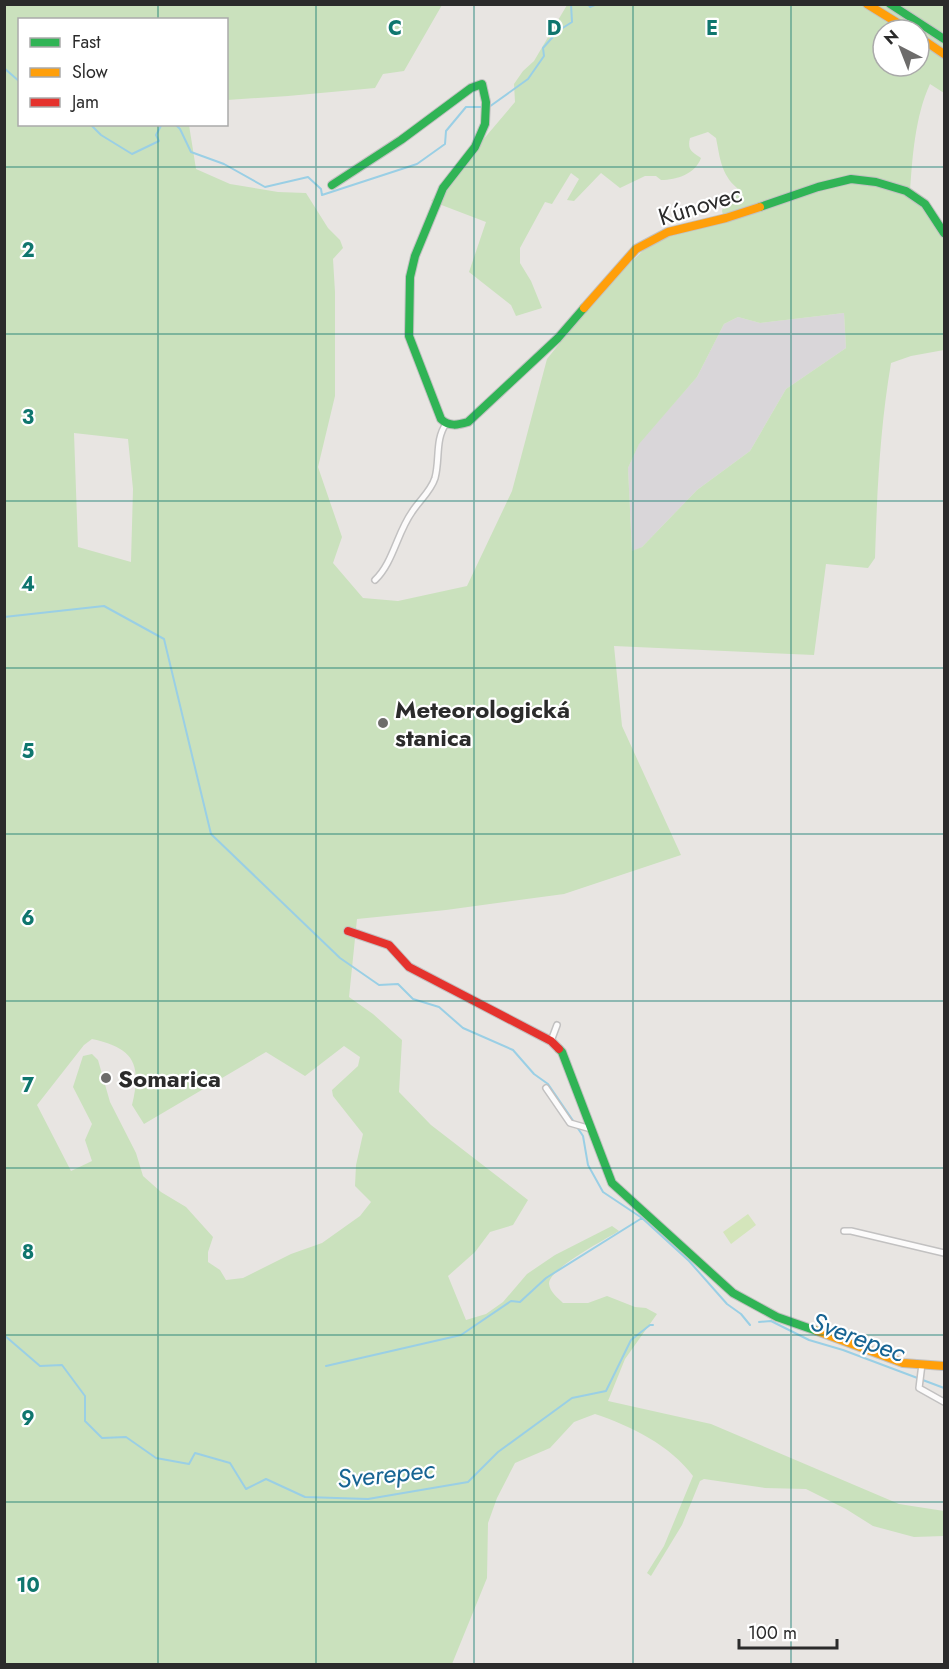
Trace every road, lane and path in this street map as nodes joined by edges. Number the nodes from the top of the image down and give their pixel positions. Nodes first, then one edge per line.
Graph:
1 (867, 4) edge
2 (890, 4) edge
3 (890, 18) edge
4 (945, 39) edge
5 (931, 45) edge
6 (945, 54) edge
7 (332, 185) dead end
8 (945, 233) edge
9 (446, 424) junction
10 (375, 580) dead end
11 (348, 931) dead end
12 (557, 1025) dead end
13 (551, 1041) junction
14 (546, 1088) dead end
15 (591, 1128) junction
16 (844, 1231) dead end
17 (945, 1253) edge
18 (922, 1364) junction
19 (945, 1366) edge
20 (945, 1402) edge

1 - 3 main road
2 - 4 main road
5 - 6 main road
7 - 9 main road
8 - 9 main road, Kúnovec
9 - 10 street
11 - 13 main road
12 - 13 street
13 - 15 main road
14 - 15 street
15 - 18 main road
16 - 17 street
18 - 19 main road
18 - 20 street

